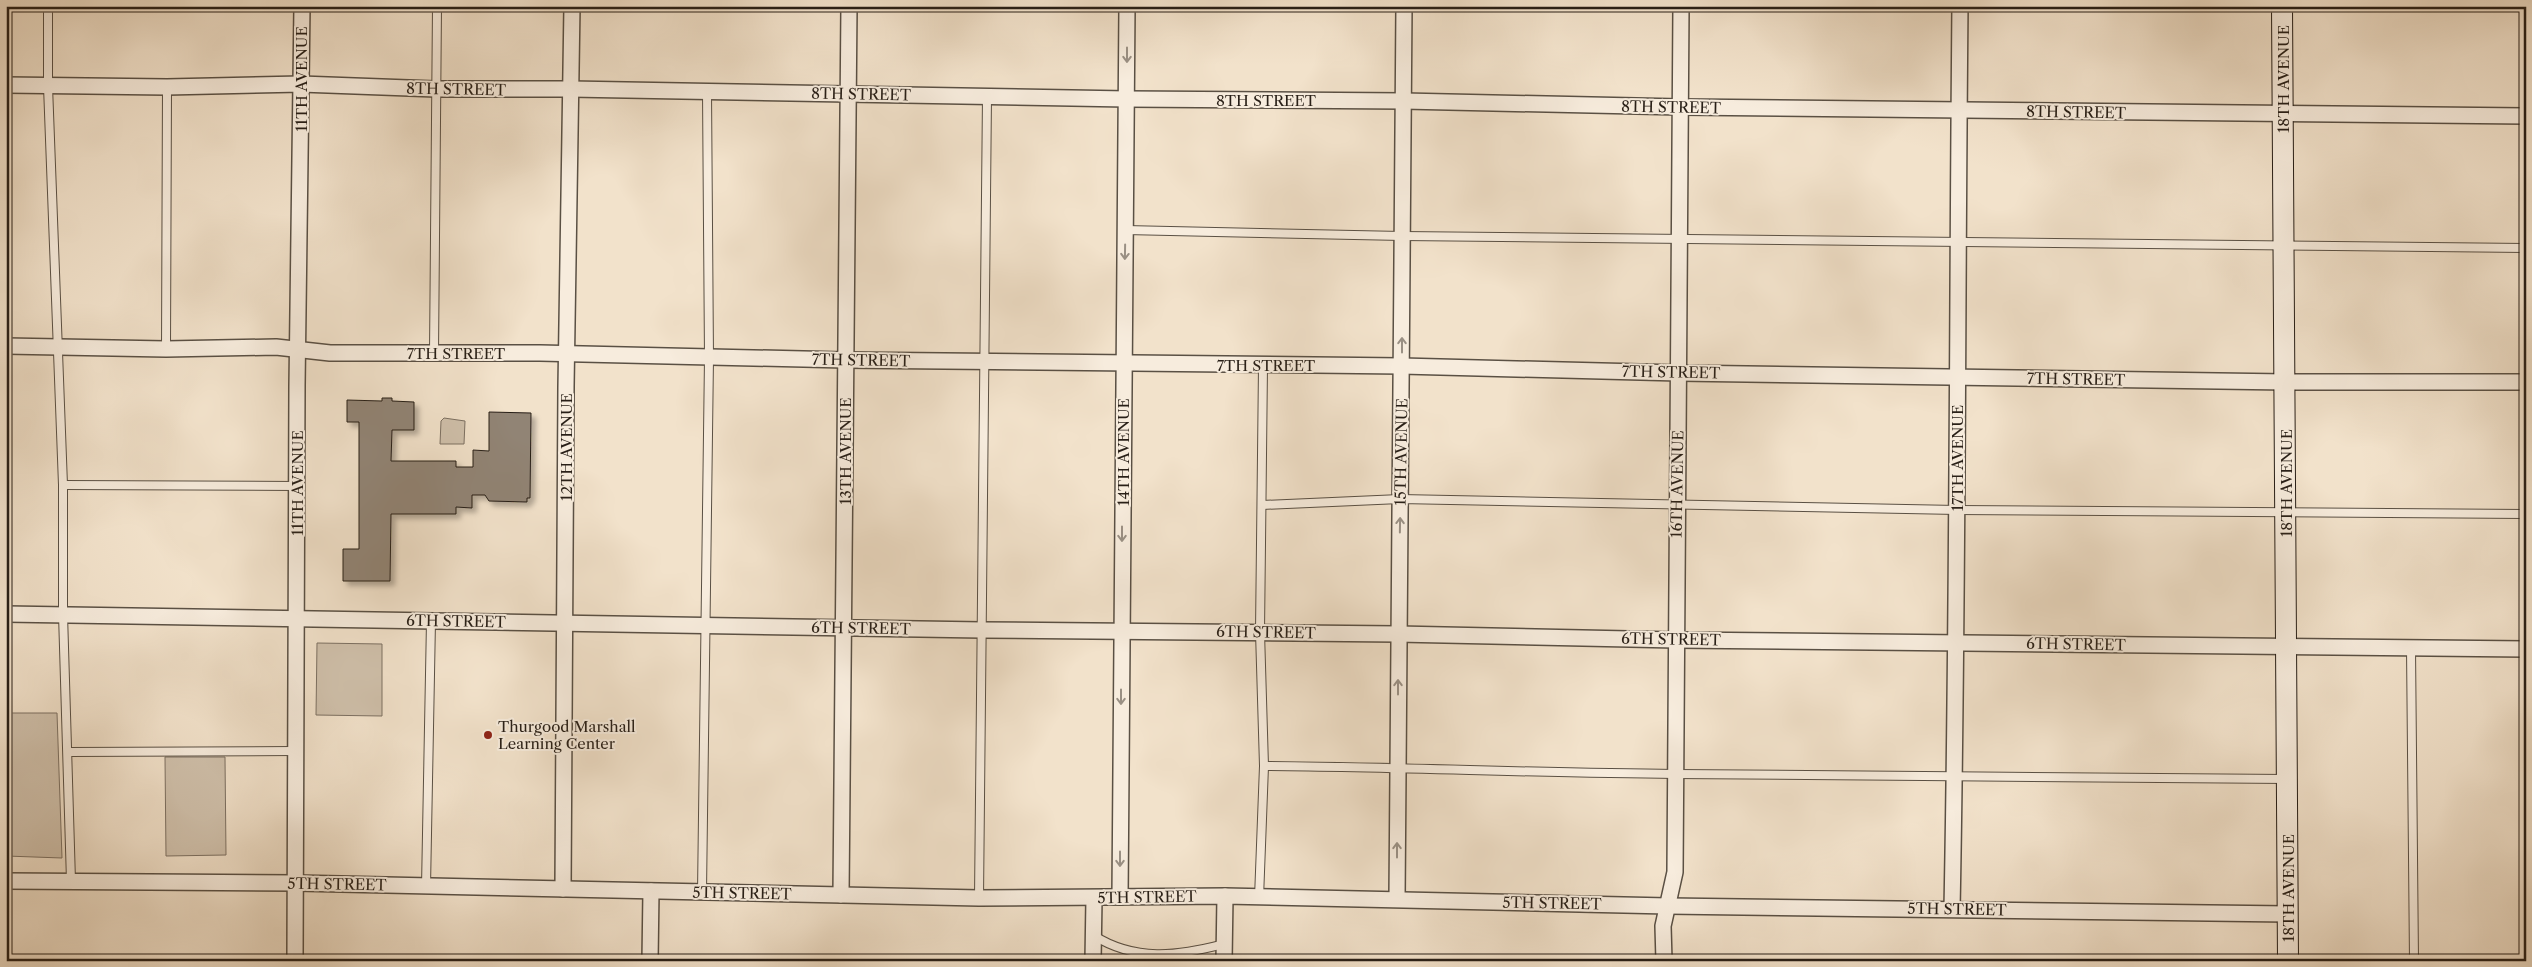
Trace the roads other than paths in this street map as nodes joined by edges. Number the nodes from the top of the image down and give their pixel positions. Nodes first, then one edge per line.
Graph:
1 (48, 6) edge
2 (302, 6) edge
3 (437, 6) edge
4 (572, 6) edge
5 (849, 6) edge
6 (1127, 6) edge
7 (1404, 6) edge
8 (1681, 6) edge
9 (1960, 6) edge
10 (2282, 6) edge
11 (301, 84) junction
12 (6, 85) edge
13 (48, 86) junction
14 (167, 87) junction
15 (436, 89) junction
16 (571, 89) junction
17 (707, 92) junction
18 (848, 93) junction
19 (987, 96) junction
20 (1127, 99) junction
21 (1404, 101) junction
22 (1681, 107) junction
23 (1959, 110) junction
24 (2283, 114) junction
25 (2526, 116) edge
26 (1125, 230) junction
27 (1402, 236) junction
28 (1680, 240) junction
29 (1957, 243) junction
30 (2283, 247) junction
31 (2526, 248) edge
32 (6, 346) edge
33 (56, 348) junction
34 (166, 349) junction
35 (298, 349) junction
36 (434, 353) junction
37 (568, 354) junction
38 (709, 358) junction
39 (845, 360) junction
40 (985, 361) junction
41 (1123, 363) junction
42 (1263, 366) junction
43 (1402, 366) junction
44 (1679, 373) junction
45 (1958, 377) junction
46 (2286, 382) junction
47 (2526, 382) edge
48 (63, 486) junction
49 (297, 486) junction
50 (1400, 499) junction
51 (1262, 505) junction
52 (1676, 505) junction
53 (1957, 510) junction
54 (2286, 513) junction
55 (2526, 514) edge
56 (6, 614) edge
57 (63, 614) junction
58 (297, 618) junction
59 (432, 621) junction
60 (566, 623) junction
61 (706, 625) junction
62 (843, 627) junction
63 (982, 630) junction
64 (1122, 630) junction
65 (1260, 632) junction
66 (1398, 634) junction
67 (1676, 640) junction
68 (1957, 642) junction
69 (2286, 646) junction
70 (2411, 648) junction
71 (2526, 649) edge
72 (296, 751) junction
73 (68, 752) junction
74 (1264, 766) junction
75 (1397, 767) junction
76 (1675, 774) junction
77 (1954, 775) junction
78 (2288, 780) junction
79 (6, 881) edge
80 (71, 882) junction
81 (296, 883) junction
82 (426, 887) junction
83 (563, 889) junction
84 (651, 891) junction
85 (702, 892) junction
86 (840, 895) junction
87 (1225, 896) junction
88 (1120, 897) junction
89 (978, 898) junction
90 (1094, 898) junction
91 (1259, 898) junction
92 (1397, 899) junction
93 (1668, 906) junction
94 (1952, 909) junction
95 (2288, 914) junction
96 (1094, 935) junction
97 (1224, 944) junction
98 (294, 961) edge
99 (650, 961) edge
100 (1093, 961) edge
101 (1224, 961) edge
102 (1664, 961) edge
103 (2288, 961) edge
104 (2414, 961) edge

1 - 13 lane
2 - 11 street, 11TH AVENUE
3 - 15 lane
4 - 16 street, 12TH AVENUE
5 - 18 street, 13TH AVENUE
6 -> 20 street, 14TH AVENUE
7 - 21 street, 15TH AVENUE
8 - 22 street, 16TH AVENUE
9 - 23 street, 17TH AVENUE
10 - 24 street, 18TH AVENUE
11 - 14 street, 8TH STREET
11 - 15 street, 8TH STREET
11 - 35 street, 11TH AVENUE
12 - 13 street, 8TH STREET
13 - 14 street, 8TH STREET
13 - 33 lane
14 - 34 lane
15 - 16 street, 8TH STREET
15 - 36 lane
16 - 17 street, 8TH STREET
16 - 37 street, 12TH AVENUE
17 - 18 street, 8TH STREET
17 - 38 lane
18 - 19 street, 8TH STREET
18 - 39 street, 13TH AVENUE
19 - 20 street, 8TH STREET
19 - 40 lane
20 - 21 street, 8TH STREET
20 - 26 street, 14TH AVENUE
21 - 22 street, 8TH STREET
21 - 27 street, 15TH AVENUE
22 - 23 street, 8TH STREET
22 - 28 street, 16TH AVENUE
23 - 24 street, 8TH STREET
23 - 29 street, 17TH AVENUE
24 - 25 street, 8TH STREET
24 - 30 street, 18TH AVENUE
26 - 27 lane
26 -> 41 street, 14TH AVENUE
27 - 28 lane
43 -> 27 street, 15TH AVENUE
28 - 29 lane
28 - 44 street, 16TH AVENUE
29 - 30 lane
29 - 45 street, 17TH AVENUE
30 - 31 lane
30 - 46 street, 18TH AVENUE
32 - 33 street, 7TH STREET
33 - 34 street, 7TH STREET
33 - 48 lane
34 - 35 street, 7TH STREET
35 - 36 street, 7TH STREET
35 - 49 street, 11TH AVENUE
36 - 37 street, 7TH STREET
37 - 38 street, 7TH STREET
37 - 60 street, 12TH AVENUE
38 - 39 street, 7TH STREET
38 - 61 lane
39 - 40 street, 7TH STREET
39 - 62 street, 13TH AVENUE
40 - 41 street, 7TH STREET
40 - 63 lane
41 - 42 street, 7TH STREET
41 -> 64 street, 14TH AVENUE
42 - 43 street, 7TH STREET
42 - 51 lane
43 - 44 street, 7TH STREET
43 - 50 street, 15TH AVENUE
44 - 45 street, 7TH STREET
44 - 52 street, 16TH AVENUE
45 - 46 street, 7TH STREET
45 - 53 street, 17TH AVENUE
46 - 47 street, 7TH STREET
46 - 54 street, 18TH AVENUE
48 - 49 lane
48 - 57 lane
49 - 58 street, 11TH AVENUE
50 - 51 lane
50 - 52 lane
66 -> 50 street, 15TH AVENUE
51 - 65 lane
52 - 53 lane
52 - 67 street, 16TH AVENUE
53 - 54 lane
53 - 68 street, 17TH AVENUE
54 - 55 lane
54 - 69 street, 18TH AVENUE
56 - 57 street, 6TH STREET
57 - 58 street, 6TH STREET
57 - 73 lane
58 - 59 street, 6TH STREET
58 - 72 street, 11TH AVENUE
59 - 60 street, 6TH STREET
59 - 82 lane
60 - 61 street, 6TH STREET
60 - 83 street, 12TH AVENUE
61 - 62 street, 6TH STREET
61 - 85 lane
62 - 63 street, 6TH STREET
62 - 86 street, 13TH AVENUE
63 - 64 street, 6TH STREET
63 - 89 lane
64 - 65 street, 6TH STREET
64 -> 88 street, 14TH AVENUE
65 - 66 street, 6TH STREET
65 - 74 lane
66 - 67 street, 6TH STREET
75 -> 66 street, 15TH AVENUE
67 - 68 street, 6TH STREET
67 - 76 street, 16TH AVENUE
68 - 69 street, 6TH STREET
68 - 77 street, 17TH AVENUE
69 - 70 street, 6TH STREET
69 - 78 street, 18TH AVENUE
70 - 71 street, 6TH STREET
70 - 104 lane
72 - 73 lane
72 - 81 street, 11TH AVENUE
73 - 80 lane
74 - 75 lane
74 - 91 lane
75 - 76 lane
92 -> 75 street, 15TH AVENUE
76 - 77 lane
76 - 93 street, 16TH AVENUE
77 - 78 lane
77 - 94 street, 17TH AVENUE
78 - 95 street, 18TH AVENUE
79 - 80 street, 5TH STREET
80 - 81 street, 5TH STREET
81 - 82 street, 5TH STREET
81 - 98 street, 11TH AVENUE
82 - 83 street, 5TH STREET
83 - 84 street, 5TH STREET
84 - 85 street, 5TH STREET
84 - 99 street
85 - 86 street, 5TH STREET
86 - 89 street, 5TH STREET
87 - 88 street, 5TH STREET
87 - 91 street, 5TH STREET
87 - 97 street
88 - 90 street, 5TH STREET
89 - 90 street, 5TH STREET
90 - 96 street
91 - 92 street, 5TH STREET
92 - 93 street, 5TH STREET
93 - 94 street, 5TH STREET
93 - 102 street, 16TH AVENUE
94 - 95 street, 5TH STREET
95 - 103 street, 18TH AVENUE
96 - 97 lane
96 - 100 street
97 - 101 street

